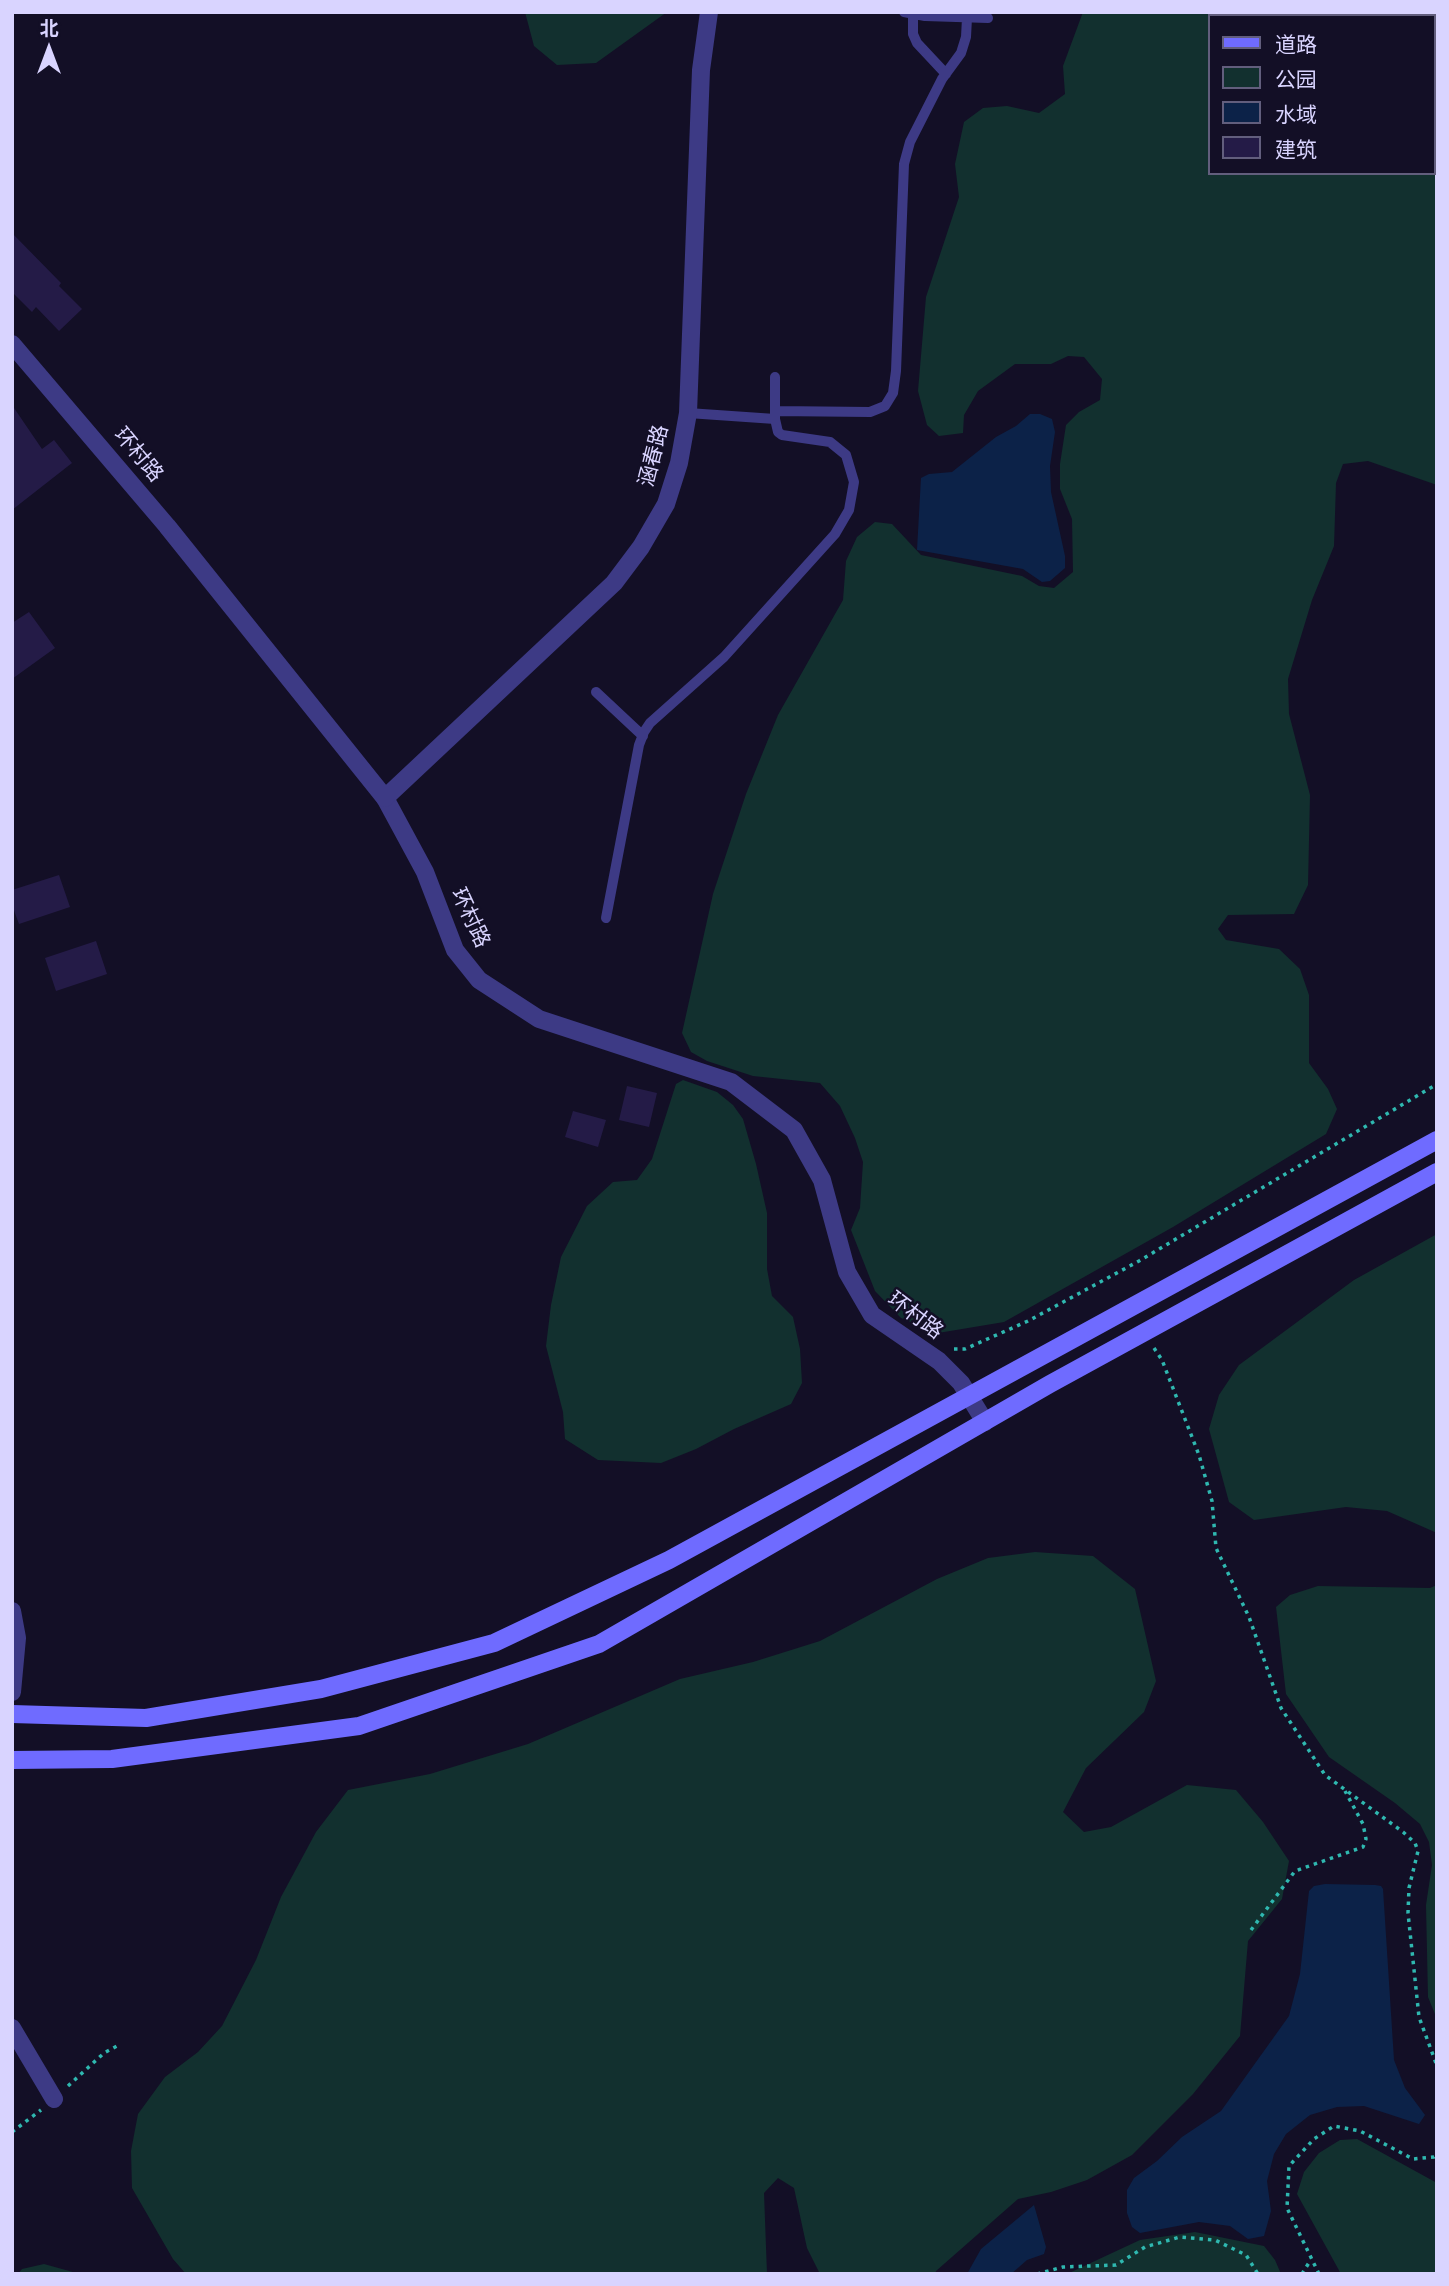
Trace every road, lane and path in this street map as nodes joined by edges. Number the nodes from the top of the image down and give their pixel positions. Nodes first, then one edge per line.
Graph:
1 (709, 12) edge
2 (909, 13) edge
3 (967, 18) junction
4 (988, 18) dead end
5 (946, 74) junction
6 (12, 344) edge
7 (775, 377) dead end
8 (688, 413) junction
9 (775, 415) junction
10 (596, 692) dead end
11 (643, 736) junction
12 (385, 798) junction
13 (606, 918) dead end
14 (1437, 1084) edge
15 (1437, 1140) edge
16 (1437, 1172) edge
17 (1144, 1332) junction
18 (953, 1349) dead end
19 (970, 1395) junction
20 (985, 1422) junction
21 (12, 1611) edge
22 (12, 1692) edge
23 (12, 1714) edge
24 (12, 1760) edge
25 (1344, 1789) junction
26 (1251, 1930) dead end
27 (12, 2028) edge
28 (1437, 2066) edge
29 (54, 2099) dead end
30 (1437, 2154) edge
31 (1311, 2261) junction
32 (1037, 2274) edge
33 (1258, 2274) edge
34 (1302, 2274) edge
35 (1319, 2274) edge

1 - 8 street, 涵春路
2 - 3 lane
2 - 5 lane
3 - 4 lane
3 - 5 lane
5 - 9 lane
6 - 12 street, 环村路
7 - 9 lane
8 - 9 lane
8 - 12 street, 涵春路
9 - 11 lane
10 - 11 lane
11 - 13 lane
12 - 19 street, 环村路
14 - 18 path
15 - 19 main road
16 - 17 main road
17 - 20 main road
17 - 25 path
19 - 20 street, 环村路
19 - 23 main road
20 - 24 main road
21 - 22 street
25 - 26 path
25 - 28 path
27 - 29 street
30 - 31 path
31 - 34 path
31 - 35 path
32 - 33 path

